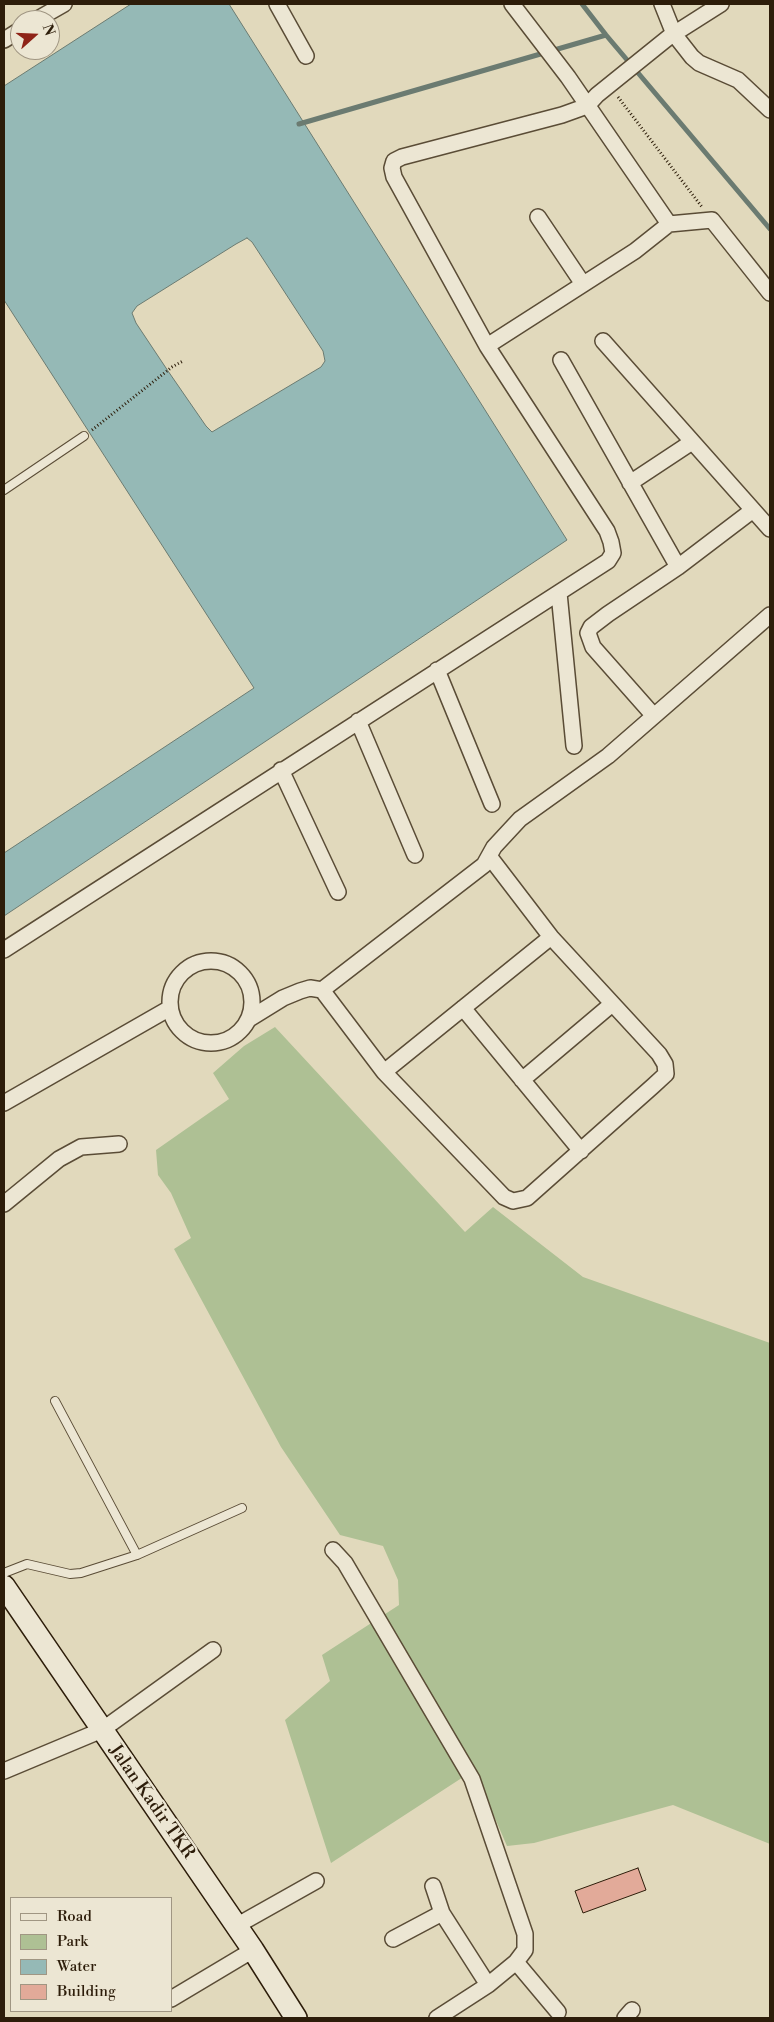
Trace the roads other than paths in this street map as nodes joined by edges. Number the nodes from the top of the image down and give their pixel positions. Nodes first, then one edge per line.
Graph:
1 (277, 4) edge
2 (512, 4) edge
3 (662, 4) edge
4 (721, 4) edge
5 (671, 35) junction
6 (306, 56) dead end
7 (598, 95) junction
8 (770, 110) edge
9 (538, 217) dead end
10 (669, 224) junction
11 (583, 284) junction
12 (770, 293) edge
13 (603, 341) dead end
14 (487, 346) junction
15 (561, 360) dead end
16 (84, 436) road end
17 (692, 442) junction
18 (630, 483) junction
19 (4, 490) edge
20 (753, 510) junction
21 (770, 529) edge
22 (678, 567) junction
23 (560, 592) junction
24 (770, 615) edge
25 (437, 670) junction
26 (654, 716) junction
27 (358, 721) junction
28 (574, 746) dead end
29 (281, 770) junction
30 (492, 804) dead end
31 (415, 855) dead end
32 (489, 856) junction
33 (338, 892) dead end
34 (551, 937) junction
35 (4, 950) edge
36 (322, 990) junction
37 (612, 1004) junction
38 (170, 1008) junction
39 (463, 1008) junction
40 (249, 1019) junction
41 (384, 1072) junction
42 (522, 1080) junction
43 (4, 1103) edge
44 (120, 1144) dead end
45 (581, 1151) junction
46 (4, 1204) edge
47 (56, 1401) dead end
48 (242, 1508) dead end
49 (333, 1550) dead end
50 (137, 1555) junction
51 (4, 1573) edge
52 (4, 1586) edge
53 (213, 1650) dead end
54 (102, 1730) junction
55 (4, 1771) edge
56 (316, 1882) dead end
57 (433, 1886) dead end
58 (442, 1913) junction
59 (236, 1926) junction
60 (393, 1939) dead end
61 (253, 1950) junction
62 (516, 1962) junction
63 (488, 1985) junction
64 (172, 1998) edge
65 (558, 2012) dead end
66 (296, 2018) edge
67 (437, 2018) edge

1 - 6 street
2 - 7 street
3 - 5 street
4 - 5 street
5 - 7 street
5 - 8 street
7 - 10 street
7 - 14 street
9 - 11 street
10 - 11 street
10 - 12 street
11 - 14 street
13 - 17 street
14 - 23 street
15 - 18 street
16 - 19 lane
17 - 18 street
17 - 20 street
18 - 22 street
20 - 21 street
20 - 22 street
22 - 26 street
23 - 25 street
23 - 28 street
24 - 26 street
25 - 27 street
25 - 30 street
26 - 32 street
27 - 29 street
27 - 31 street
29 - 33 street
29 - 35 street
32 - 34 street
32 - 36 street
34 - 37 street
34 - 39 street
36 - 40 street
36 - 41 street
37 - 42 street
37 - 45 street
38 - 40 street
38 - 40 street
38 - 43 street
39 - 41 street
39 - 42 street
41 - 45 street
42 - 45 street
44 - 46 street
47 - 50 lane
48 - 50 lane
49 - 62 street
50 - 51 lane
52 - 54 street, Jalan Kadir TKR
53 - 54 street
54 - 55 street
54 - 59 street, Jalan Kadir TKR
56 - 59 street
57 - 58 street
58 - 60 street
58 - 63 street
59 - 61 street, Jalan Kadir TKR
61 - 64 street
61 - 66 street, Jalan Kadir TKR
62 - 63 street
62 - 65 street
63 - 67 street

